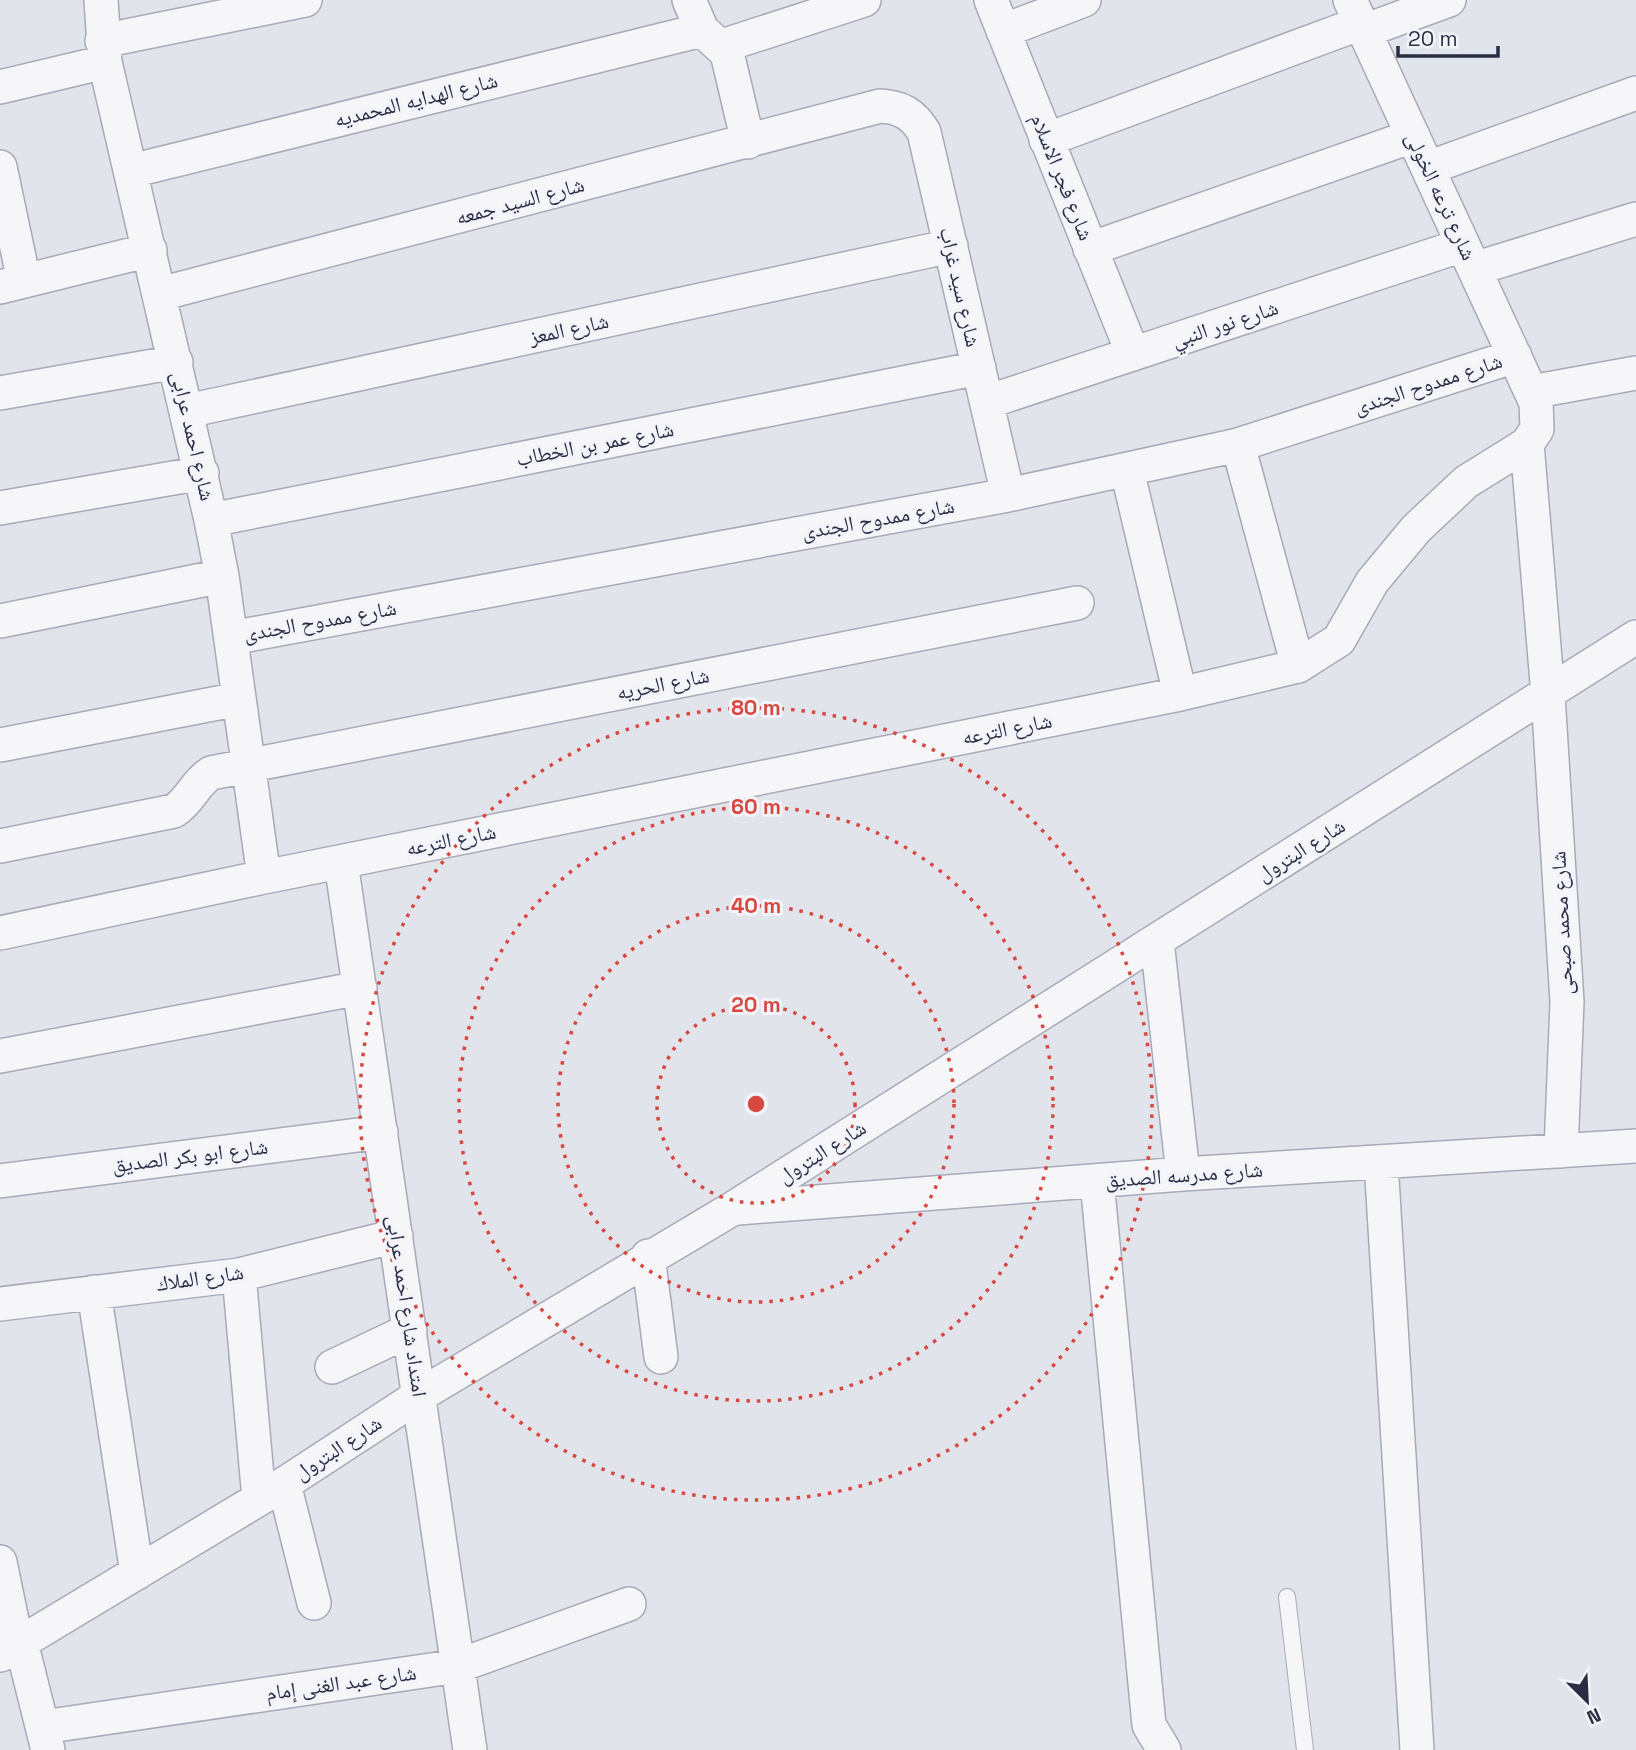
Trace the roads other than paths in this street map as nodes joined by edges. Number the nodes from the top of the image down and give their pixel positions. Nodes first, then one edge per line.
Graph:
1 (101, 0) edge
2 (304, 0) edge
3 (864, 0) edge
4 (991, 0) edge
5 (1084, 0) edge
6 (1449, 0) edge
7 (1358, 18) edge
8 (704, 25) edge
9 (1003, 31) junction
10 (104, 51) junction
11 (0, 87) edge
12 (1636, 93) edge
13 (880, 106) joint
14 (1413, 136) junction
15 (1046, 140) junction
16 (748, 142) junction
17 (0, 167) edge
18 (1428, 168) junction
19 (131, 171) junction
20 (1636, 219) edge
21 (951, 246) junction
22 (1090, 249) junction
23 (149, 250) junction
24 (1469, 257) junction
25 (12, 284) edge
26 (160, 295) junction
27 (1133, 354) junction
28 (1515, 356) junction
29 (176, 362) junction
30 (979, 368) junction
31 (1636, 373) edge
32 (1531, 392) junction
33 (0, 393) edge
34 (987, 402) junction
35 (187, 411) junction
36 (1527, 444) junction
37 (1238, 445) junction
38 (1127, 470) junction
39 (202, 473) junction
40 (1008, 495) junction
41 (0, 509) edge
42 (211, 520) junction
43 (222, 576) junction
44 (1077, 603) dead end
45 (0, 621) edge
46 (1636, 637) edge
47 (231, 638) junction
48 (1297, 666) junction
49 (1180, 694) junction
50 (1548, 695) junction
51 (239, 699) junction
52 (0, 745) edge
53 (248, 764) junction
54 (0, 846) edge
55 (341, 862) junction
56 (264, 877) junction
57 (0, 933) edge
58 (1157, 941) junction
59 (360, 988) junction
60 (0, 1056) edge
61 (381, 1132) junction
62 (1636, 1146) edge
63 (1561, 1151) junction
64 (1381, 1162) junction
65 (1183, 1174) junction
66 (0, 1181) edge
67 (1097, 1181) junction
68 (732, 1209) junction
69 (396, 1236) junction
70 (648, 1256) junction
71 (239, 1275) junction
72 (94, 1292) junction
73 (0, 1304) edge
74 (410, 1330) junction
75 (661, 1357) dead end
76 (332, 1367) dead end
77 (420, 1395) junction
78 (271, 1492) junction
79 (0, 1562) edge
80 (136, 1573) junction
81 (1287, 1597) dead end
82 (314, 1603) dead end
83 (629, 1604) dead end
84 (13, 1647) edge
85 (458, 1666) junction
86 (46, 1738) edge
87 (470, 1750) edge
88 (1164, 1750) edge
89 (1305, 1750) edge
90 (1417, 1750) edge

1 - 10 street, شارع احمد عرابى
2 - 10 street
3 - 8 street, شارع الهدايه المحمديه
4 - 9 street, شارع فجر الاسلام
5 - 9 street
6 - 7 street
7 - 14 street, شارع ترعه الخولى
7 - 15 street
8 - 16 street
8 - 19 street, شارع الهدايه المحمديه
9 - 15 street, شارع فجر الاسلام
10 - 11 street
10 - 19 street, شارع احمد عرابى
12 - 18 street
13 - 16 street, شارع السيد جمعه
13 - 21 street, شارع سيد غراب
14 - 18 street, شارع ترعه الخولى
14 - 22 street
15 - 22 street, شارع فجر الاسلام
16 - 26 street, شارع السيد جمعه
17 - 25 street
18 - 24 street, شارع ترعه الخولى
19 - 23 street, شارع احمد عرابى
20 - 24 street, شارع نور النبي
21 - 30 street, شارع سيد غراب
21 - 35 street, شارع المعز
22 - 27 street, شارع فجر الاسلام
23 - 25 street
23 - 26 street, شارع احمد عرابى
24 - 27 street, شارع نور النبي
24 - 28 street, شارع ترعه الخولى
26 - 29 street, شارع احمد عرابى
27 - 34 street, شارع نور النبي
28 - 32 street, شارع ترعه الخولى
28 - 37 street, شارع ممدوح الجندى
29 - 33 street
29 - 35 street, شارع احمد عرابى
30 - 34 street, شارع سيد غراب
30 - 42 street, شارع عمر بن الخطاب
31 - 32 street
32 - 36 street
34 - 40 street, شارع سيد غراب
35 - 39 street, شارع احمد عرابى
36 - 48 street, شارع الترعه
36 - 50 street
37 - 38 street, شارع ممدوح الجندى
37 - 48 street
38 - 40 street, شارع ممدوح الجندى
38 - 49 street
39 - 41 street
39 - 42 street, شارع احمد عرابى
40 - 47 street, شارع ممدوح الجندى
42 - 43 street, شارع احمد عرابى
43 - 45 street
43 - 47 street, شارع احمد عرابى
44 - 53 street, شارع الحريه
46 - 50 street, شارع البترول
47 - 51 street, شارع احمد عرابى
48 - 49 street, شارع الترعه
49 - 55 street, شارع الترعه
50 - 58 street, شارع البترول
50 - 63 street, شارع محمد صبحى
51 - 52 street
51 - 53 street, شارع احمد عرابى
53 - 54 street
53 - 56 street, شارع احمد عرابى
55 - 56 street, شارع الترعه
55 - 59 street, امتداد شارع احمد عرابى
56 - 57 street, شارع الترعه
58 - 65 street
58 - 68 street, شارع البترول
59 - 60 street
59 - 61 street, امتداد شارع احمد عرابى
61 - 66 street, شارع ابو بكر الصديق
61 - 69 street, امتداد شارع احمد عرابى
62 - 63 street, شارع مدرسه الصديق
63 - 64 street, شارع مدرسه الصديق
64 - 65 street, شارع مدرسه الصديق
64 - 90 street
65 - 67 street, شارع مدرسه الصديق
67 - 68 street, شارع مدرسه الصديق
67 - 88 street
68 - 70 street, شارع البترول
69 - 71 street, شارع الملاك
69 - 74 street, امتداد شارع احمد عرابى
70 - 75 street
70 - 77 street, شارع البترول
71 - 72 street, شارع الملاك
71 - 78 street
72 - 73 street, شارع الملاك
72 - 80 street
74 - 76 street
74 - 77 street, امتداد شارع احمد عرابى
77 - 78 street, شارع البترول
77 - 85 street, امتداد شارع احمد عرابى
78 - 80 street, شارع البترول
78 - 82 street
79 - 84 street
80 - 84 street, شارع البترول
81 - 89 lane
83 - 85 street, شارع عبد الغنى إمام
84 - 86 street
85 - 86 street, شارع عبد الغنى إمام
85 - 87 street, امتداد شارع احمد عرابى

